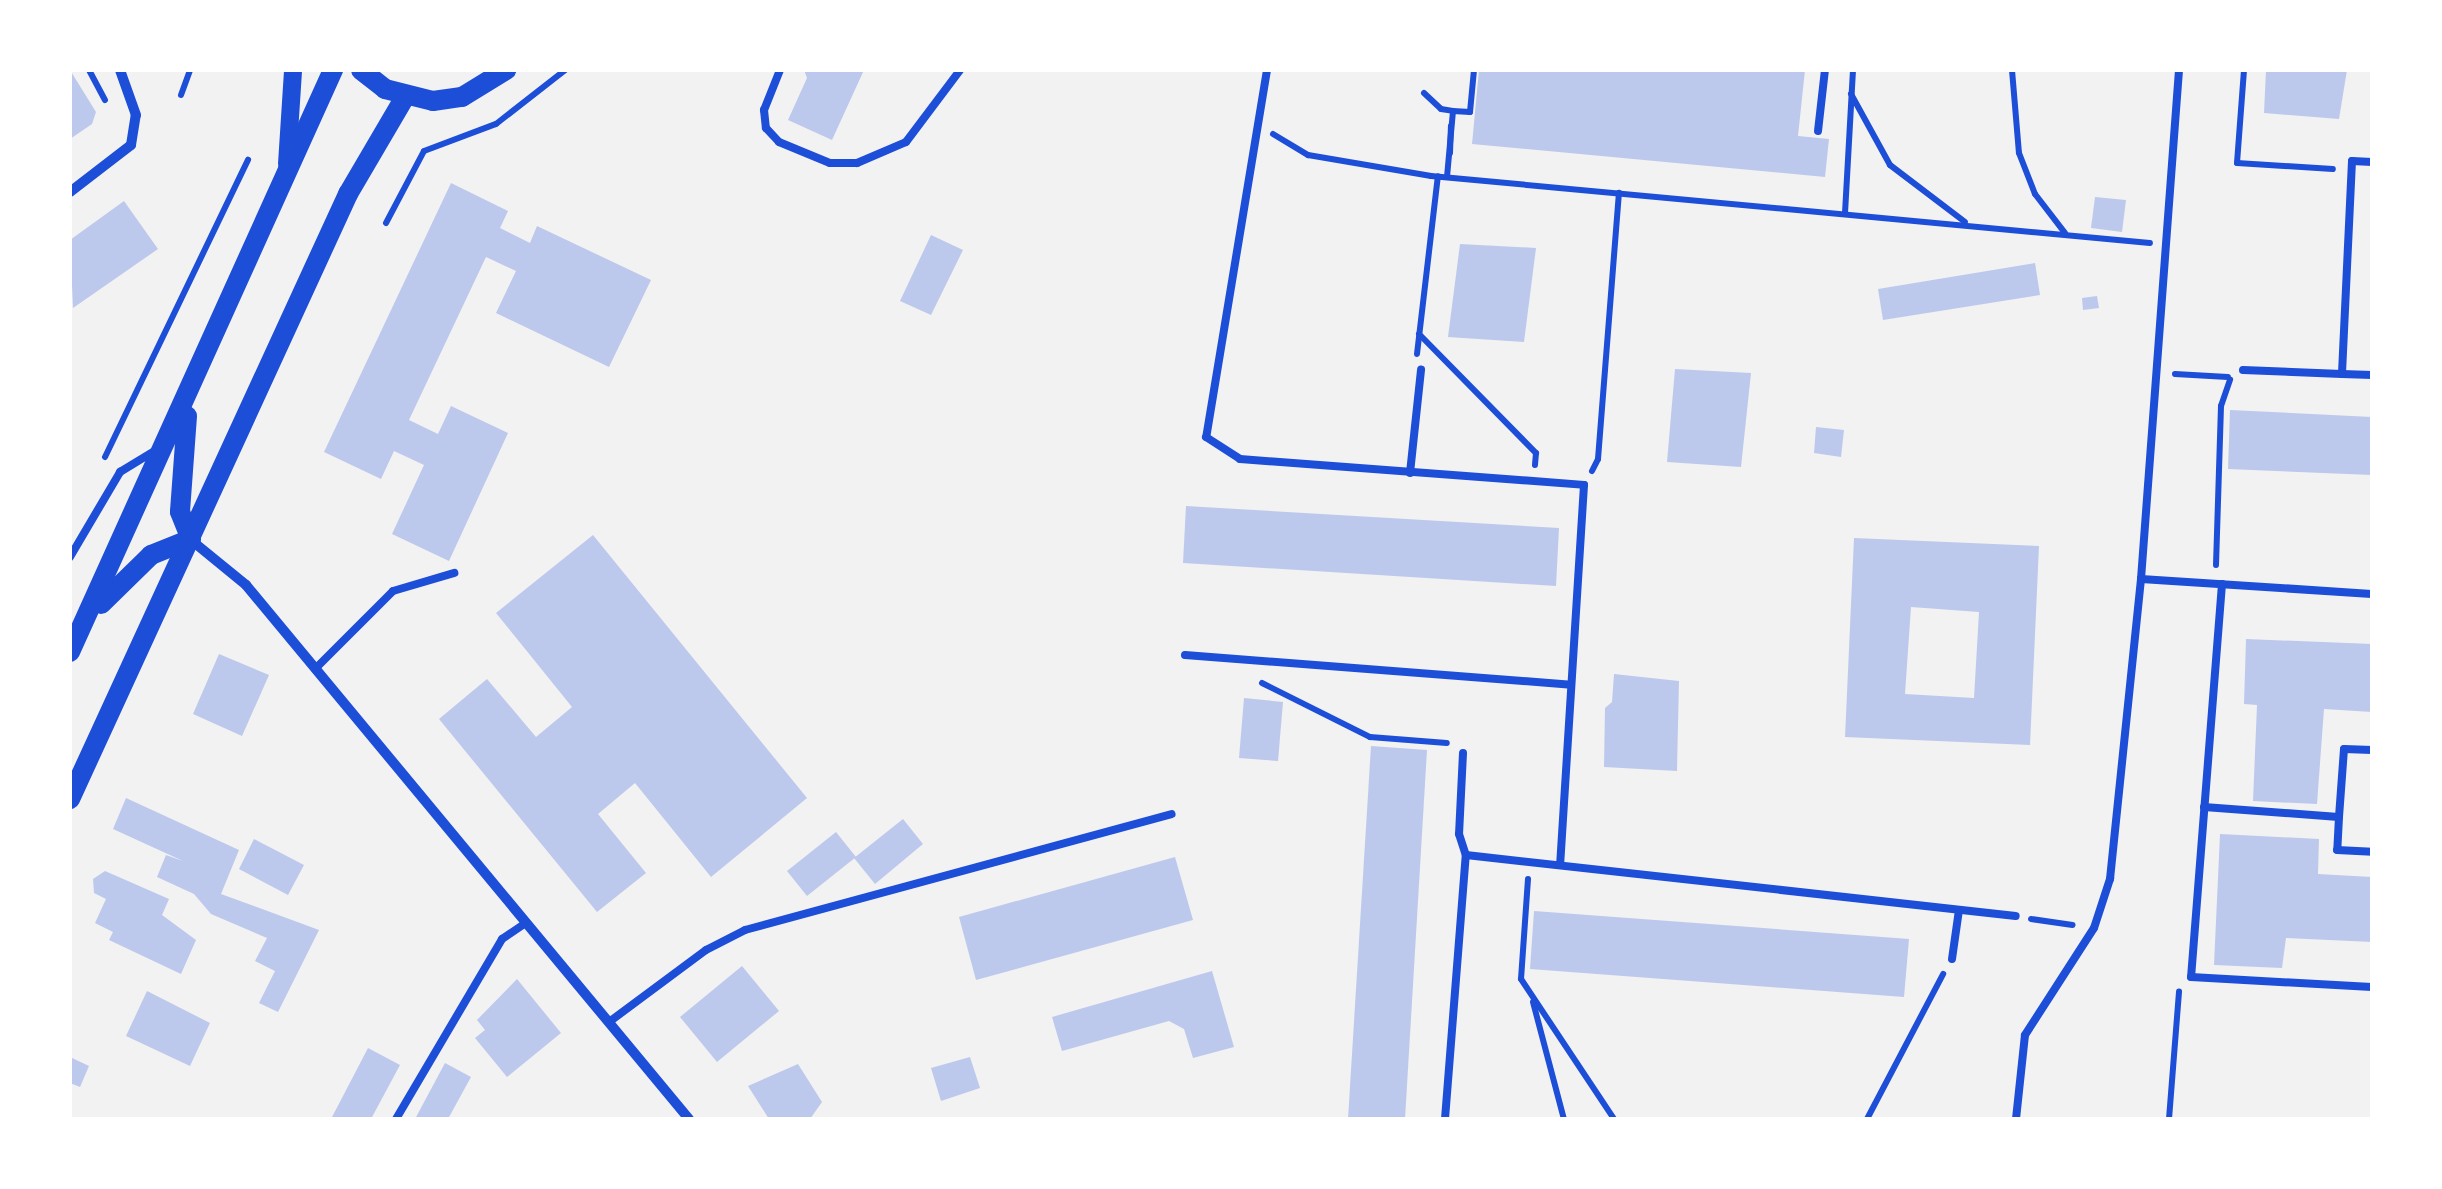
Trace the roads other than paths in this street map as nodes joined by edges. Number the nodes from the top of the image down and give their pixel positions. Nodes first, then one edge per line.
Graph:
1 (120, 70) edge
2 (293, 70) edge
3 (332, 70) edge
4 (361, 70) edge
5 (506, 70) edge
6 (780, 70) edge
7 (960, 70) edge
8 (1267, 70) edge
9 (1825, 70) edge
10 (2179, 70) edge
11 (405, 97) junction
12 (1818, 131) dead end
13 (2372, 162) edge
14 (286, 177) junction
15 (70, 192) edge
16 (1422, 370) road end
17 (2243, 370) road end
18 (2342, 374) junction
19 (2372, 376) edge
20 (190, 394) junction
21 (168, 442) junction
22 (1410, 472) junction
23 (190, 539) junction
24 (70, 557) edge
25 (454, 574) dead end
26 (2141, 579) junction
27 (2219, 584) junction
28 (2372, 594) edge
29 (80, 629) junction
30 (70, 652) edge
31 (1185, 655) dead end
32 (315, 669) junction
33 (1571, 684) junction
34 (2372, 750) edge
35 (1463, 753) road end
36 (70, 799) edge
37 (2204, 807) junction
38 (1172, 814) dead end
39 (2339, 817) junction
40 (2372, 852) edge
41 (1466, 856) junction
42 (1560, 863) junction
43 (1959, 910) junction
44 (2016, 916) dead end
45 (526, 923) junction
46 (1952, 959) road end
47 (2372, 987) edge
48 (608, 1022) junction
49 (396, 1119) edge
50 (688, 1119) edge
51 (1446, 1119) edge
52 (2016, 1119) edge

1 - 15 street
2 - 14 street
3 - 14 main road
4 - 11 main road
5 - 11 main road
6 - 7 lane
8 - 22 lane
9 - 12 lane
10 - 26 lane
11 - 23 main road
13 - 18 lane
14 - 20 main road
16 - 22 lane
17 - 18 lane
18 - 19 lane
20 - 21 main road
20 - 23 main road
21 - 24 lane
21 - 29 main road
22 - 33 lane
23 - 29 main road
23 - 32 street
23 - 36 main road
25 - 32 lane
26 - 27 lane
26 - 52 lane
27 - 28 lane
27 - 37 lane
29 - 30 main road
31 - 33 lane
32 - 45 street
33 - 42 lane
34 - 39 lane
35 - 41 lane
37 - 39 lane
37 - 47 lane
38 - 48 lane
39 - 40 lane
41 - 42 lane
41 - 51 lane
42 - 43 lane
43 - 44 lane
43 - 46 lane
45 - 48 street
45 - 49 lane
48 - 50 street

